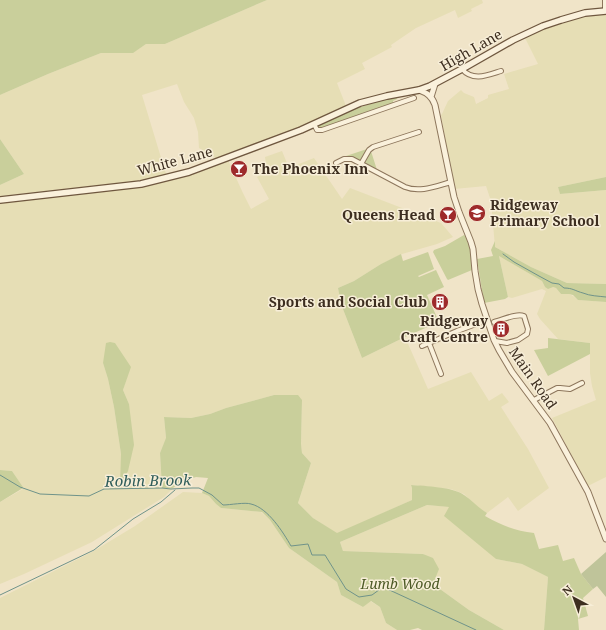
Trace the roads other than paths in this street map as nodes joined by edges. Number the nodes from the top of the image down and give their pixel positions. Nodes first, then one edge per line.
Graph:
1 (605, 0) edge
2 (605, 11) edge
3 (462, 69) junction
4 (502, 71) dead end
5 (436, 84) junction
6 (419, 90) junction
7 (432, 97) junction
8 (414, 98) dead end
9 (346, 109) joint
10 (314, 124) junction
11 (419, 132) dead end
12 (336, 163) dead end
13 (362, 164) junction
14 (451, 182) junction
15 (0, 200) edge
16 (487, 320) junction
17 (494, 322) dead end
18 (494, 340) junction
19 (429, 343) junction
20 (422, 346) dead end
21 (441, 374) dead end
22 (582, 383) dead end
23 (534, 400) junction
24 (606, 539) edge

1 - 2 street
2 - 3 main road, High Lane
3 - 4 street
3 - 5 main road, High Lane
5 - 6 main road, High Lane
5 - 7 street
6 - 7 street
6 - 9 main road, High Lane
7 - 14 street, Main Road
8 - 10 street
9 - 10 main road, White Lane
10 - 15 main road, White Lane
11 - 13 street
12 - 13 street
13 - 14 street
14 - 16 street, Main Road
16 - 18 street, Main Road
16 - 19 street
17 - 18 street
18 - 23 street, Main Road
19 - 20 street
19 - 21 street
22 - 23 street
23 - 24 street, Main Road

